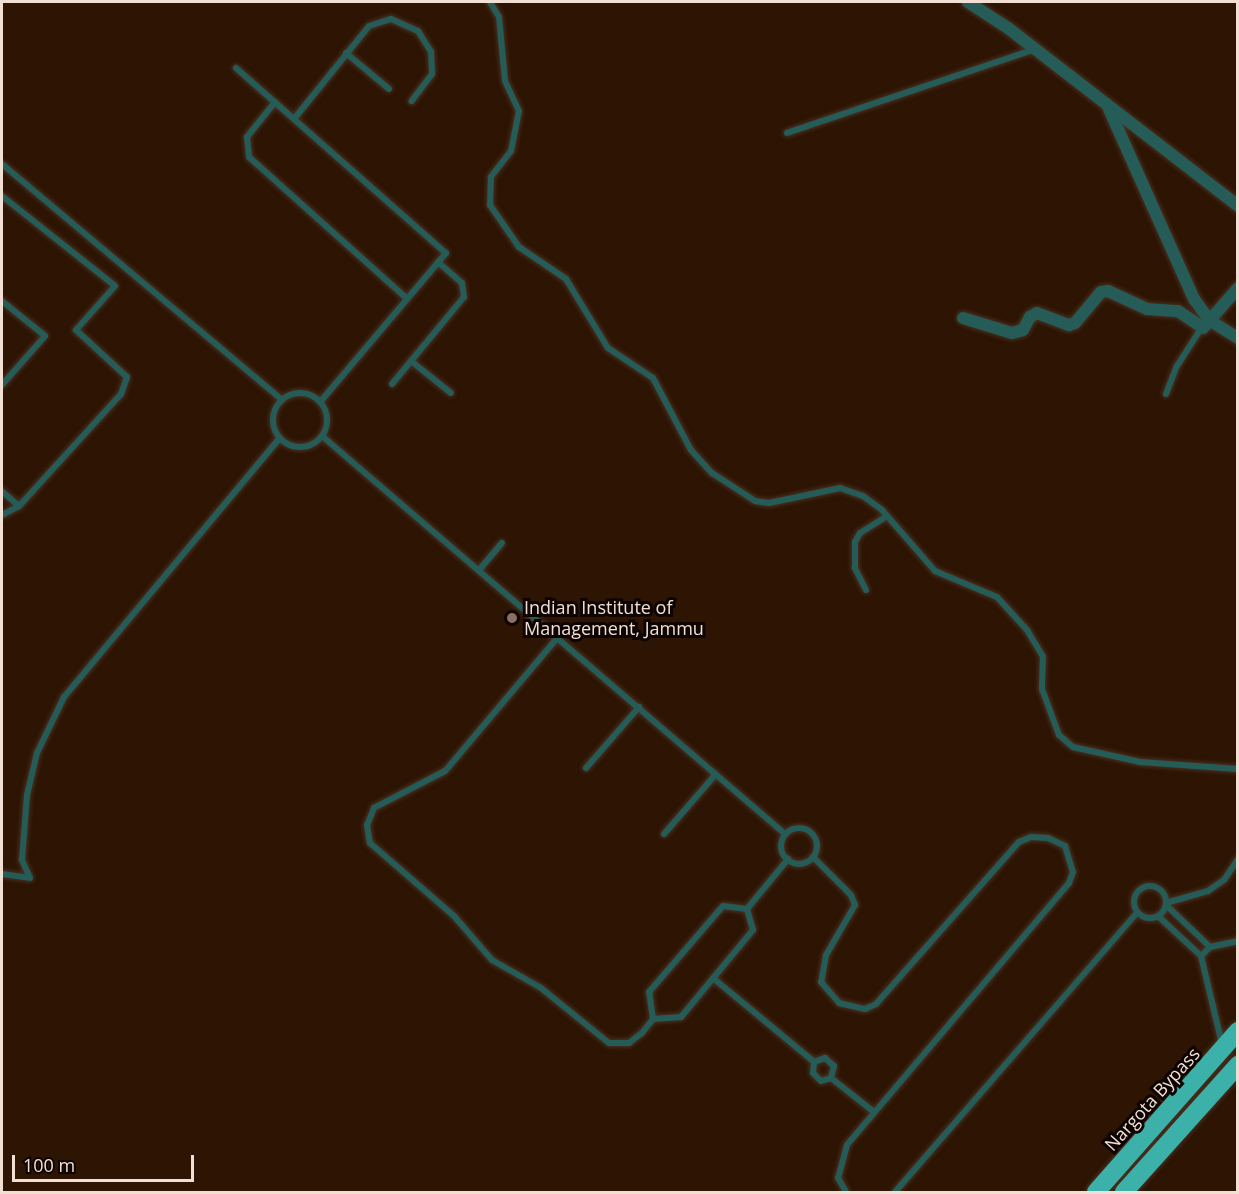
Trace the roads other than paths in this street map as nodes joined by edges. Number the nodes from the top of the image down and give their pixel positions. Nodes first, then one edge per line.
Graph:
1 (490, 2) edge
2 (968, 2) edge
3 (1036, 49) junction
4 (346, 53) junction
5 (236, 68) dead end
6 (389, 89) dead end
7 (412, 100) dead end
8 (275, 102) junction
9 (1108, 108) junction
10 (294, 119) junction
11 (787, 133) dead end
12 (2, 164) edge
13 (2, 196) edge
14 (1238, 206) edge
15 (438, 262) junction
16 (1238, 288) edge
17 (407, 299) junction
18 (2, 301) edge
19 (963, 318) dead end
20 (1205, 324) junction
21 (1238, 338) edge
22 (411, 361) junction
23 (392, 384) dead end
24 (2, 385) edge
25 (451, 393) dead end
26 (1166, 394) dead end
27 (282, 400) junction
28 (320, 402) junction
29 (322, 436) junction
30 (280, 438) junction
31 (2, 491) edge
32 (19, 506) junction
33 (2, 515) edge
34 (887, 516) junction
35 (502, 543) dead end
36 (480, 569) junction
37 (866, 591) dead end
38 (558, 637) junction
39 (639, 707) junction
40 (586, 768) dead end
41 (1238, 769) edge
42 (716, 774) junction
43 (664, 834) dead end
44 (785, 834) junction
45 (813, 857) junction
46 (788, 859) junction
47 (1238, 859) edge
48 (2, 874) edge
49 (1166, 904) junction
50 (747, 909) junction
51 (1137, 913) junction
52 (1158, 916) junction
53 (1238, 941) edge
54 (1210, 947) junction
55 (1202, 956) junction
56 (713, 978) junction
57 (653, 1018) junction
58 (1238, 1031) edge
59 (1223, 1049) junction
60 (814, 1062) junction
61 (1238, 1065) edge
62 (831, 1078) junction
63 (874, 1112) junction
64 (846, 1192) edge
65 (895, 1192) edge
66 (1096, 1192) edge
67 (1124, 1192) edge

1 - 34 lane
2 - 3 street
3 - 9 street
3 - 11 lane
4 - 6 lane
4 - 7 lane
4 - 10 lane
5 - 8 lane
8 - 10 lane
8 - 17 lane
9 - 14 street
9 - 20 street
10 - 15 lane
12 - 27 lane
13 - 32 lane
15 - 17 lane
15 - 22 lane
16 - 20 street
17 - 28 lane
18 - 24 lane
19 - 20 street
20 - 21 street
20 - 26 lane
22 - 23 lane
22 - 25 lane
27 - 28 lane
27 - 30 lane
28 - 29 lane
29 - 30 lane
29 - 36 lane
30 - 48 lane
31 - 32 lane
32 - 33 lane
34 - 37 lane
34 - 41 lane
35 - 36 lane
36 - 38 lane
38 - 39 lane
38 - 57 lane
39 - 40 lane
39 - 42 lane
42 - 43 lane
42 - 44 lane
44 - 45 lane
44 - 46 lane
45 - 46 lane
45 - 63 lane
46 - 50 lane
47 - 49 lane
49 - 51 lane
49 - 52 lane
49 - 54 lane
50 - 56 lane
50 - 57 lane
51 - 52 lane
51 - 65 lane
52 - 55 lane
53 - 54 lane
54 - 55 lane
55 - 59 lane
56 - 57 lane
56 - 60 lane
58 - 59 highway, Nargota Bypass
59 - 66 highway, Nargota Bypass
60 - 62 lane
60 - 62 lane
61 - 67 highway
62 - 63 lane
63 - 64 lane

